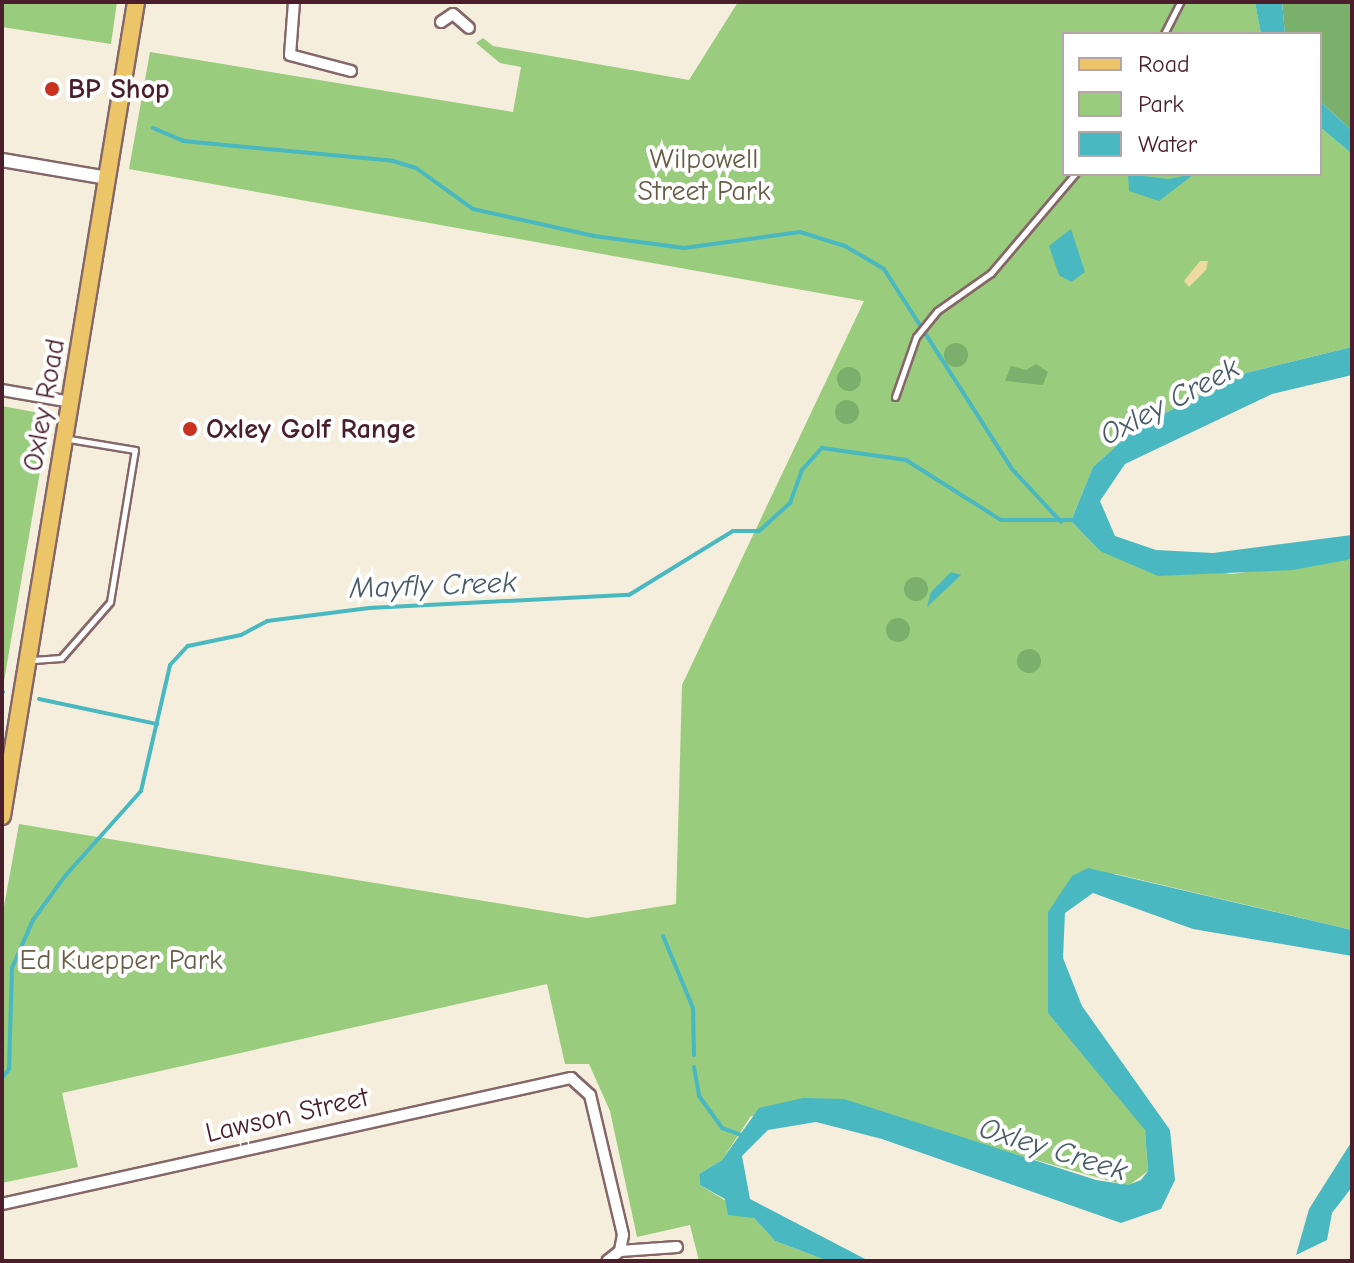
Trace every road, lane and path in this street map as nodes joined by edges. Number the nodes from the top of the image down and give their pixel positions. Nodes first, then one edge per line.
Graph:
1 (136, 2) edge
2 (294, 2) edge
3 (1180, 2) edge
4 (454, 8) edge
5 (441, 22) dead end
6 (469, 28) dead end
7 (1165, 32) edge
8 (351, 71) dead end
9 (2, 160) edge
10 (1073, 176) edge
11 (107, 178) junction
12 (2, 390) edge
13 (895, 397) dead end
14 (71, 402) junction
15 (65, 439) junction
16 (28, 659) junction
17 (2, 816) edge
18 (2, 1204) edge
19 (677, 1247) dead end
20 (620, 1251) junction
21 (607, 1261) edge

1 - 11 main road, Oxley Road
2 - 8 street
3 - 7 lane
4 - 5 street
4 - 6 street
9 - 11 street
10 - 13 lane
11 - 14 main road, Oxley Road
12 - 14 street
14 - 15 main road, Oxley Road
15 - 16 main road, Oxley Road
15 - 16 lane
16 - 17 main road, Oxley Road
18 - 20 street, Lawson Street
19 - 20 street
20 - 21 street

